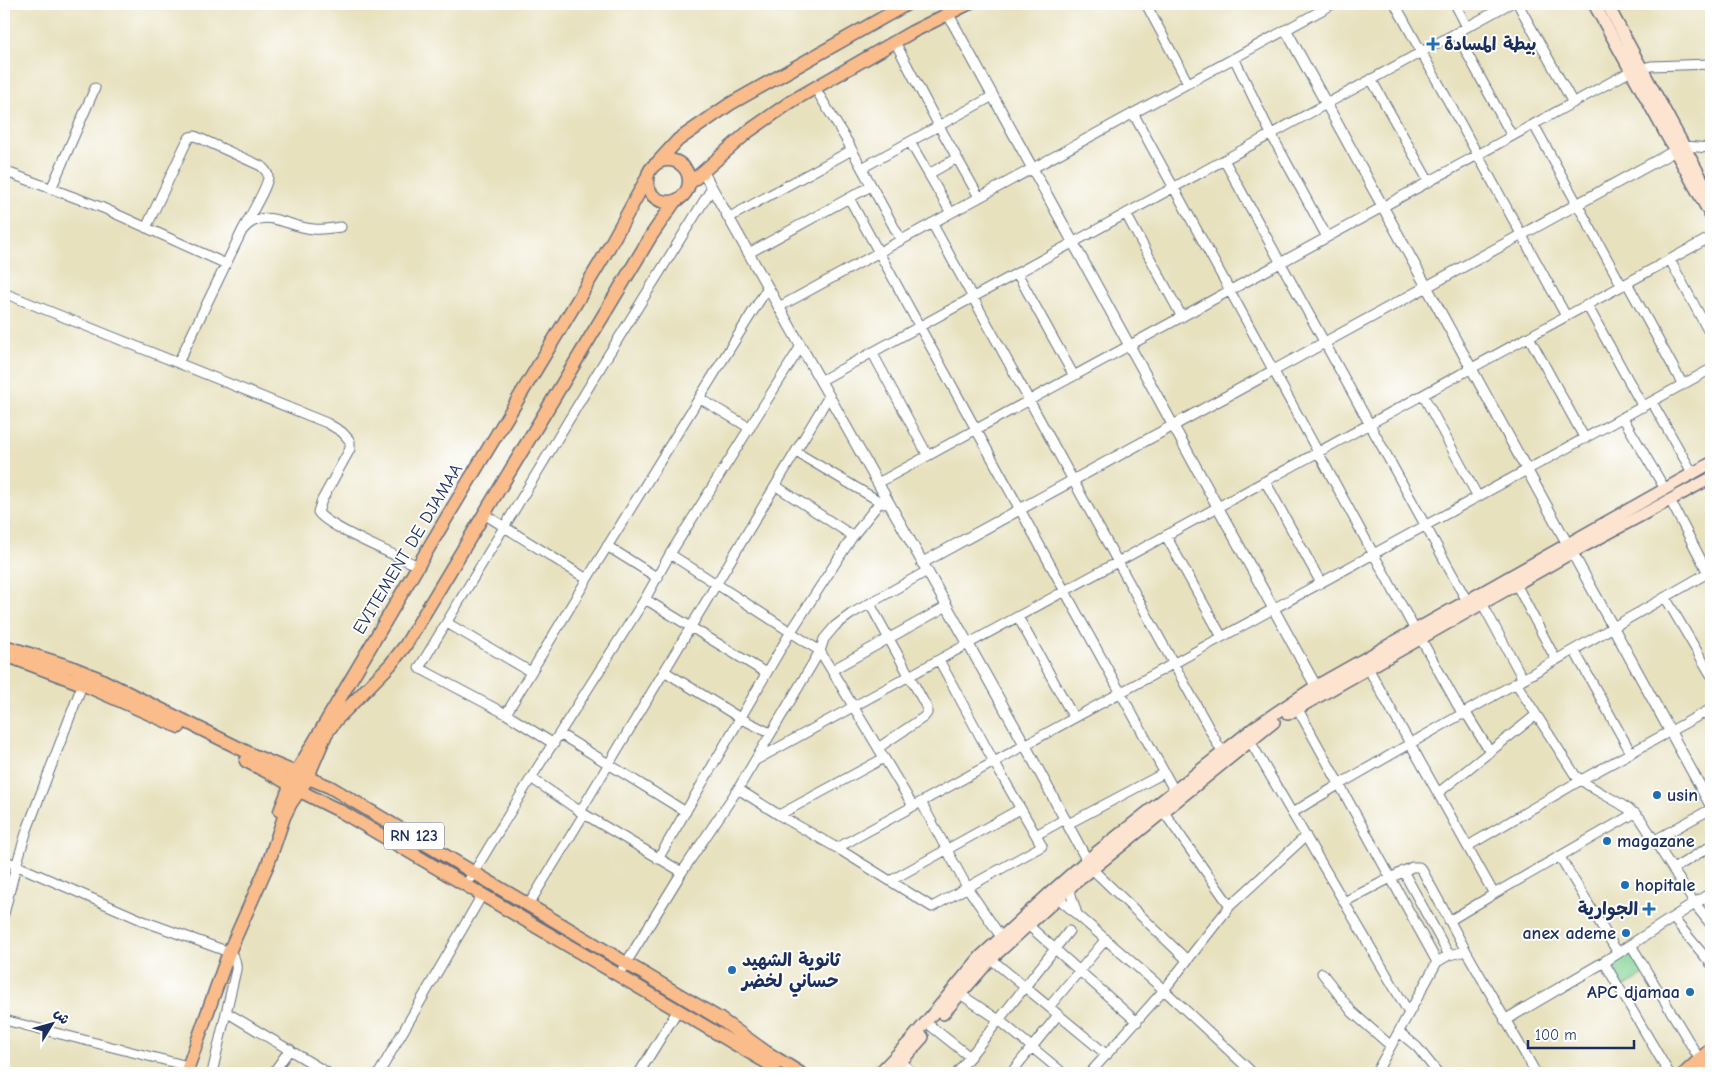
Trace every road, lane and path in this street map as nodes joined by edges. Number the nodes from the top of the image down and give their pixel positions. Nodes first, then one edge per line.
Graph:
1 (907, 4) edge
2 (968, 4) edge
3 (1146, 4) edge
4 (1333, 4) edge
5 (1395, 4) edge
6 (1455, 4) edge
7 (1509, 4) edge
8 (1518, 4) edge
9 (1594, 4) edge
10 (1607, 4) edge
11 (948, 14) junction
12 (1467, 27) junction
13 (1286, 30) junction
14 (1456, 33) junction
15 (895, 42) junction
16 (1421, 52) junction
17 (1234, 58) junction
18 (1711, 64) edge
19 (1636, 69) junction
20 (1371, 79) junction
21 (1188, 83) junction
22 (94, 88) dead end
23 (814, 88) junction
24 (993, 96) junction
25 (1573, 103) junction
26 (1326, 104) junction
27 (1133, 113) junction
28 (1534, 124) junction
29 (939, 126) junction
30 (1271, 134) junction
31 (1512, 136) junction
32 (910, 142) junction
33 (1679, 148) junction
34 (1711, 148) edge
35 (852, 150) junction
36 (1478, 155) junction
37 (957, 158) junction
38 (1224, 160) junction
39 (657, 163) junction
40 (862, 168) junction
41 (1032, 168) junction
42 (4, 171) edge
43 (703, 172) junction
44 (929, 174) junction
45 (647, 178) junction
46 (1429, 182) junction
47 (689, 184) junction
48 (871, 186) junction
49 (712, 188) junction
50 (1174, 188) junction
51 (51, 189) junction
52 (1711, 196) edge
53 (979, 197) junction
54 (849, 198) junction
55 (675, 201) junction
56 (1577, 204) junction
57 (1383, 207) junction
58 (951, 213) junction
59 (1126, 214) junction
60 (1711, 216) edge
61 (728, 218) junction
62 (932, 223) junction
63 (341, 227) dead end
64 (146, 228) junction
65 (242, 231) junction
66 (1522, 235) junction
67 (1711, 237) edge
68 (1327, 238) junction
69 (901, 240) junction
70 (1073, 242) junction
71 (879, 252) junction
72 (749, 253) junction
73 (1670, 260) junction
74 (1281, 263) junction
75 (226, 264) junction
76 (1017, 273) junction
77 (1625, 285) junction
78 (1427, 286) junction
79 (768, 287) junction
80 (1230, 291) junction
81 (4, 293) edge
82 (973, 297) junction
83 (1587, 305) junction
84 (779, 307) junction
85 (1566, 316) junction
86 (1182, 317) junction
87 (920, 326) junction
88 (1711, 336) edge
89 (1529, 337) junction
90 (1324, 342) junction
91 (801, 346) junction
92 (1130, 346) junction
93 (872, 352) junction
94 (178, 363) junction
95 (1472, 368) junction
96 (1274, 370) junction
97 (1711, 370) edge
98 (1074, 376) junction
99 (820, 381) junction
100 (1683, 385) junction
101 (1422, 395) junction
102 (829, 396) junction
103 (699, 398) junction
104 (1030, 400) junction
105 (1652, 402) junction
106 (1642, 407) junction
107 (1623, 418) junction
108 (1369, 424) junction
109 (1173, 425) junction
110 (750, 428) junction
111 (976, 430) junction
112 (1585, 439) junction
113 (796, 452) junction
114 (1319, 452) junction
115 (928, 456) junction
116 (1711, 463) edge
117 (1528, 470) junction
118 (1692, 474) junction
119 (1711, 478) edge
120 (1073, 480) junction
121 (1265, 481) junction
122 (878, 483) junction
123 (776, 486) junction
124 (1668, 494) junction
125 (1478, 497) junction
126 (880, 502) junction
127 (1218, 507) junction
128 (892, 509) junction
129 (1020, 509) junction
130 (484, 514) junction
131 (1425, 526) junction
132 (504, 528) junction
133 (853, 536) junction
134 (1166, 536) junction
135 (608, 546) junction
136 (1570, 548) junction
137 (670, 554) junction
138 (1373, 555) junction
139 (1118, 562) junction
140 (418, 566) junction
141 (925, 567) junction
142 (1710, 572) edge
143 (658, 578) junction
144 (587, 579) junction
145 (1322, 583) junction
146 (1516, 584) junction
147 (717, 585) junction
148 (1065, 591) junction
149 (1665, 598) junction
150 (645, 600) junction
151 (1466, 602) junction
152 (1482, 603) junction
153 (870, 604) junction
154 (947, 606) junction
155 (1274, 609) junction
156 (1018, 617) junction
157 (447, 624) junction
158 (1614, 627) junction
159 (691, 628) junction
160 (790, 633) junction
161 (1418, 634) junction
162 (1222, 637) junction
163 (888, 639) junction
164 (968, 644) junction
165 (4, 646) edge
166 (1574, 650) junction
167 (820, 651) junction
168 (4, 654) edge
169 (939, 660) junction
170 (1556, 660) junction
171 (1174, 663) junction
172 (1368, 668) junction
173 (832, 670) junction
174 (664, 671) junction
175 (531, 672) junction
176 (766, 673) junction
177 (1711, 675) edge
178 (909, 676) junction
179 (84, 678) junction
180 (1519, 680) junction
181 (1319, 690) junction
182 (1121, 693) junction
183 (1295, 704) junction
184 (853, 706) junction
185 (1711, 709) edge
186 (506, 714) junction
187 (1464, 714) junction
188 (1536, 715) junction
189 (740, 718) junction
190 (1074, 718) junction
191 (1671, 731) junction
192 (560, 734) junction
193 (770, 734) junction
194 (1248, 737) junction
195 (554, 744) junction
196 (1410, 744) junction
197 (1025, 745) junction
198 (878, 748) junction
199 (1222, 752) junction
200 (1490, 752) junction
201 (1631, 753) junction
202 (884, 758) junction
203 (756, 760) junction
204 (994, 762) junction
205 (608, 765) junction
206 (1164, 773) junction
207 (531, 778) junction
208 (1581, 780) junction
209 (298, 782) junction
210 (1340, 784) junction
211 (738, 789) junction
212 (1174, 790) junction
213 (1438, 794) junction
214 (917, 804) junction
215 (1711, 808) edge
216 (1020, 809) junction
217 (686, 812) junction
218 (1163, 812) junction
219 (582, 813) junction
220 (1292, 813) junction
221 (1635, 813) junction
222 (780, 815) junction
223 (1066, 821) junction
224 (1036, 835) junction
225 (1306, 836) junction
226 (1655, 840) junction
227 (1468, 846) junction
228 (1711, 846) edge
229 (837, 848) junction
230 (947, 850) junction
231 (1560, 857) junction
232 (658, 858) junction
233 (4, 860) edge
234 (1089, 865) junction
235 (16, 866) junction
236 (1672, 869) junction
237 (1403, 871) junction
238 (474, 872) junction
239 (682, 872) junction
240 (1391, 877) junction
241 (890, 881) junction
242 (466, 885) junction
243 (967, 887) junction
244 (1069, 888) junction
245 (1711, 893) edge
246 (1055, 894) junction
247 (1494, 894) junction
248 (482, 895) junction
249 (1344, 902) junction
250 (529, 904) junction
251 (1695, 904) junction
252 (1230, 906) junction
253 (4, 914) edge
254 (1078, 914) junction
255 (1673, 918) junction
256 (1449, 921) junction
257 (1711, 924) edge
258 (1028, 925) junction
259 (1069, 931) dead end
260 (1001, 938) junction
261 (1106, 939) junction
262 (1631, 945) junction
263 (1054, 950) junction
264 (1466, 951) junction
265 (229, 952) junction
266 (1618, 953) junction
267 (1449, 955) junction
268 (992, 959) junction
269 (1187, 960) junction
270 (1437, 962) junction
271 (1604, 962) junction
272 (627, 963) junction
273 (1711, 964) edge
274 (1079, 971) junction
275 (1322, 973) dead end
276 (619, 975) junction
277 (1026, 987) junction
278 (1164, 990) junction
279 (960, 994) junction
280 (1050, 1007) junction
281 (678, 1010) junction
282 (226, 1012) junction
283 (1409, 1013) junction
284 (1058, 1015) junction
285 (4, 1020) edge
286 (999, 1020) junction
287 (1505, 1020) junction
288 (1136, 1022) junction
289 (932, 1027) junction
290 (1399, 1032) junction
291 (1391, 1046) junction
292 (1032, 1048) junction
293 (290, 1049) junction
294 (1711, 1049) edge
295 (1107, 1055) junction
296 (970, 1057) junction
297 (1706, 1061) edge
298 (901, 1062) junction
299 (187, 1070) edge
300 (212, 1073) edge
301 (273, 1073) edge
302 (328, 1073) edge
303 (379, 1073) edge
304 (639, 1073) edge
305 (785, 1073) edge
306 (800, 1073) edge
307 (879, 1073) edge
308 (891, 1073) edge
309 (914, 1073) edge
310 (957, 1073) edge
311 (1011, 1073) edge
312 (1063, 1073) edge
313 (1090, 1073) edge
314 (1253, 1073) edge
315 (1376, 1073) edge
316 (1438, 1073) edge
317 (1536, 1073) edge
318 (1669, 1073) edge
319 (1685, 1073) edge
320 (1698, 1073) edge

1 - 39 main road
2 - 11 main road
3 - 21 street
4 - 13 street
5 - 16 street
6 - 12 street
7 - 12 street
8 - 25 street
9 - 19 main road
10 - 19 main road
11 - 15 main road
11 - 24 street
12 - 14 street
13 - 17 street
13 - 26 street
14 - 16 street
14 - 31 street
15 - 23 main road
15 - 29 street
16 - 20 street
16 - 36 street
17 - 21 street
17 - 30 street
18 - 19 street
19 - 25 street
19 - 33 main road
20 - 26 street
20 - 46 street
21 - 27 street
22 - 51 street
23 - 35 street
23 - 43 main road
24 - 29 street
24 - 41 street
25 - 28 street
26 - 30 street
26 - 57 street
27 - 41 street
27 - 50 street
28 - 31 street
28 - 56 street
29 - 32 street
29 - 37 street
30 - 38 street
30 - 68 street
31 - 36 street
32 - 40 street
32 - 44 street
33 - 34 street
33 - 52 main road
33 - 56 street
33 - 60 main road
35 - 40 street
35 - 61 street
36 - 46 street
36 - 66 street
37 - 44 street
37 - 53 street
38 - 50 street
38 - 74 street
39 - 45 main road
39 - 47 main road
40 - 48 street
41 - 53 street
41 - 70 street
42 - 51 street
43 - 47 main road
43 - 49 street
44 - 58 street
45 - 55 main road
45 - 140 main road, EVITEMENT DE DJAMAA
46 - 57 street
47 - 55 main road
48 - 54 street
48 - 69 street
49 - 61 street
49 - 132 street
50 - 59 street
50 - 80 street
51 - 64 street
53 - 58 street
54 - 71 street
54 - 72 street
55 - 130 main road, EVITEMENT DE DJAMAA
56 - 66 street
56 - 77 street
57 - 68 street
57 - 78 street
58 - 62 street
59 - 70 street
59 - 86 street
61 - 72 street
62 - 69 street
62 - 82 street
63 - 65 street
64 - 65 street
64 - 75 street
65 - 75 street
66 - 78 street
66 - 85 street
67 - 73 street
68 - 74 street
69 - 71 street
70 - 76 street
70 - 92 street
71 - 84 street
71 - 87 street
72 - 79 street
73 - 77 street
73 - 88 street
74 - 80 street
74 - 90 street
75 - 94 street
76 - 82 street
76 - 98 street
77 - 83 street
77 - 100 street
78 - 90 street
78 - 95 street
79 - 84 street
79 - 103 street
80 - 86 street
80 - 96 street
81 - 94 street
82 - 87 street
82 - 104 street
83 - 85 street
83 - 106 street
84 - 91 street
85 - 89 street
86 - 92 street
87 - 93 street
87 - 111 street
89 - 95 street
89 - 112 street
90 - 96 street
90 - 108 street
91 - 99 street
91 - 110 street
92 - 98 street
92 - 109 street
93 - 99 street
93 - 115 street
94 - 140 street
95 - 101 street
95 - 117 street
96 - 109 street
96 - 114 street
97 - 100 street
98 - 104 street
99 - 102 street
100 - 105 street
101 - 108 street
101 - 125 street
102 - 113 street
102 - 122 street
103 - 110 street
103 - 135 street
104 - 111 street
104 - 120 street
105 - 106 street
105 - 118 street
106 - 107 street
107 - 112 street
107 - 124 street
108 - 114 street
108 - 131 street
109 - 120 street
109 - 127 street
110 - 137 street
111 - 115 street
111 - 129 street
112 - 117 street
113 - 123 street
113 - 126 street
114 - 121 street
114 - 138 street
115 - 122 street
116 - 118 main road
117 - 125 street
117 - 136 street
118 - 124 main road
119 - 124 main road
120 - 129 street
120 - 139 street
121 - 127 street
121 - 145 street
122 - 128 street
123 - 133 street
123 - 147 street
124 - 136 main road
124 - 142 street
125 - 131 street
126 - 128 street
126 - 133 street
127 - 134 street
127 - 155 street
128 - 141 street
129 - 141 street
129 - 148 street
130 - 132 street
130 - 209 main road, EVITEMENT DE DJAMAA
131 - 138 street
131 - 151 street
132 - 144 street
132 - 157 street
133 - 160 street
134 - 139 street
134 - 162 street
135 - 143 street
135 - 144 street
136 - 146 main road
136 - 151 main road
136 - 158 street
137 - 143 street
137 - 147 street
138 - 145 street
138 - 161 street
139 - 148 street
139 - 171 street
140 - 209 main road, EVITEMENT DE DJAMAA
141 - 153 street
141 - 154 street
142 - 149 street
143 - 150 street
144 - 175 street
145 - 155 street
146 - 152 main road
146 - 170 street
147 - 159 street
147 - 160 street
148 - 156 street
148 - 182 street
149 - 158 street
149 - 177 street
150 - 159 street
150 - 192 street
151 - 161 main road
152 - 161 main road
152 - 180 street
153 - 163 street
153 - 167 street
154 - 163 street
154 - 164 street
155 - 162 street
155 - 181 street
156 - 164 street
156 - 190 street
157 - 175 street
157 - 186 street
158 - 166 street
158 - 191 street
159 - 174 street
159 - 176 street
160 - 167 street
160 - 176 street
161 - 172 main road
161 - 181 main road
161 - 187 street
162 - 171 street
163 - 173 street
163 - 178 street
164 - 169 street
164 - 197 street
165 - 179 main road, RN 123
166 - 170 street
166 - 201 street
167 - 173 street
167 - 193 street
168 - 179 main road, RN 123
169 - 178 street
169 - 204 street
170 - 180 street
171 - 182 street
171 - 199 street
172 - 181 main road
172 - 196 street
173 - 184 street
174 - 189 street
174 - 205 street
175 - 186 street
176 - 189 street
178 - 184 street
178 - 198 street
179 - 209 main road, RN 123
179 - 235 street
180 - 187 street
180 - 188 street
181 - 183 main road
182 - 190 street
182 - 206 street
183 - 194 main road
183 - 210 street
184 - 198 street
184 - 203 street
185 - 191 street
186 - 195 street
187 - 196 street
187 - 200 street
188 - 200 street
188 - 208 street
189 - 193 street
189 - 217 street
190 - 197 street
191 - 201 street
191 - 215 street
192 - 195 street
192 - 205 street
193 - 203 street
194 - 199 main road
194 - 218 main road
194 - 220 street
195 - 207 street
196 - 210 street
196 - 213 street
197 - 204 street
197 - 223 street
198 - 202 street
199 - 212 main road
200 - 213 street
201 - 208 street
202 - 214 street
202 - 222 street
203 - 211 street
204 - 214 street
204 - 216 street
205 - 217 street
205 - 219 street
206 - 212 street
206 - 223 street
207 - 219 street
207 - 238 street
208 - 221 street
208 - 227 street
209 - 238 main road, RN 123
209 - 242 main road, RN 123
209 - 265 main road, EVITEMENT DE DJAMAA
210 - 220 street
210 - 240 street
211 - 222 street
211 - 239 street
212 - 234 main road
213 - 227 street
214 - 229 street
214 - 230 street
215 - 226 street
216 - 224 street
216 - 230 street
217 - 232 street
218 - 234 main road
218 - 252 street
219 - 232 street
219 - 250 street
220 - 225 street
221 - 226 street
221 - 231 street
222 - 229 street
223 - 224 street
223 - 234 street
224 - 243 street
225 - 249 street
225 - 252 street
226 - 236 street
227 - 247 street
228 - 236 street
229 - 241 street
230 - 241 street
230 - 243 street
231 - 247 street
231 - 266 street
232 - 239 street
233 - 235 street
234 - 244 main road
234 - 246 main road
234 - 269 street
235 - 253 street
235 - 265 street
236 - 251 street
237 - 240 street
237 - 256 street
237 - 267 street
238 - 242 street
238 - 250 main road, RN 123
239 - 272 street
240 - 249 street
240 - 270 street
241 - 243 street
242 - 248 main road, RN 123
243 - 260 street
244 - 246 main road
244 - 254 street
245 - 251 street
246 - 254 street
246 - 258 main road
246 - 260 main road
247 - 256 street
248 - 276 main road, RN 123
248 - 303 street
249 - 283 street
250 - 272 main road, RN 123
251 - 255 street
251 - 257 street
252 - 269 street
254 - 261 street
255 - 262 street
255 - 273 street
256 - 264 street
258 - 263 street
258 - 268 main road
259 - 263 street
260 - 307 main road
261 - 274 street
261 - 278 street
262 - 266 street
262 - 297 street
263 - 274 street
263 - 277 street
264 - 267 street
264 - 287 street
265 - 282 street
265 - 299 main road, EVITEMENT DE DJAMAA
266 - 271 street
267 - 270 street
268 - 277 street
268 - 279 main road
269 - 278 street
270 - 283 street
271 - 287 street
271 - 318 street
272 - 276 street
272 - 306 main road, RN 123
274 - 280 street
274 - 288 street
275 - 291 street
276 - 281 main road, RN 123
277 - 280 street
277 - 286 street
278 - 288 street
278 - 314 street
279 - 286 street
279 - 289 main road
280 - 284 street
281 - 304 street
281 - 305 main road, RN 123
282 - 293 street
282 - 300 street
283 - 290 street
284 - 292 street
284 - 295 street
285 - 299 street
286 - 292 street
286 - 296 street
287 - 317 street
288 - 295 street
289 - 296 street
289 - 298 main road
290 - 291 street
290 - 316 street
291 - 315 street
292 - 311 street
292 - 312 street
293 - 301 street
293 - 302 street
294 - 297 main road
295 - 313 street
296 - 310 street
297 - 319 main road
297 - 320 main road
298 - 308 main road
298 - 309 street

